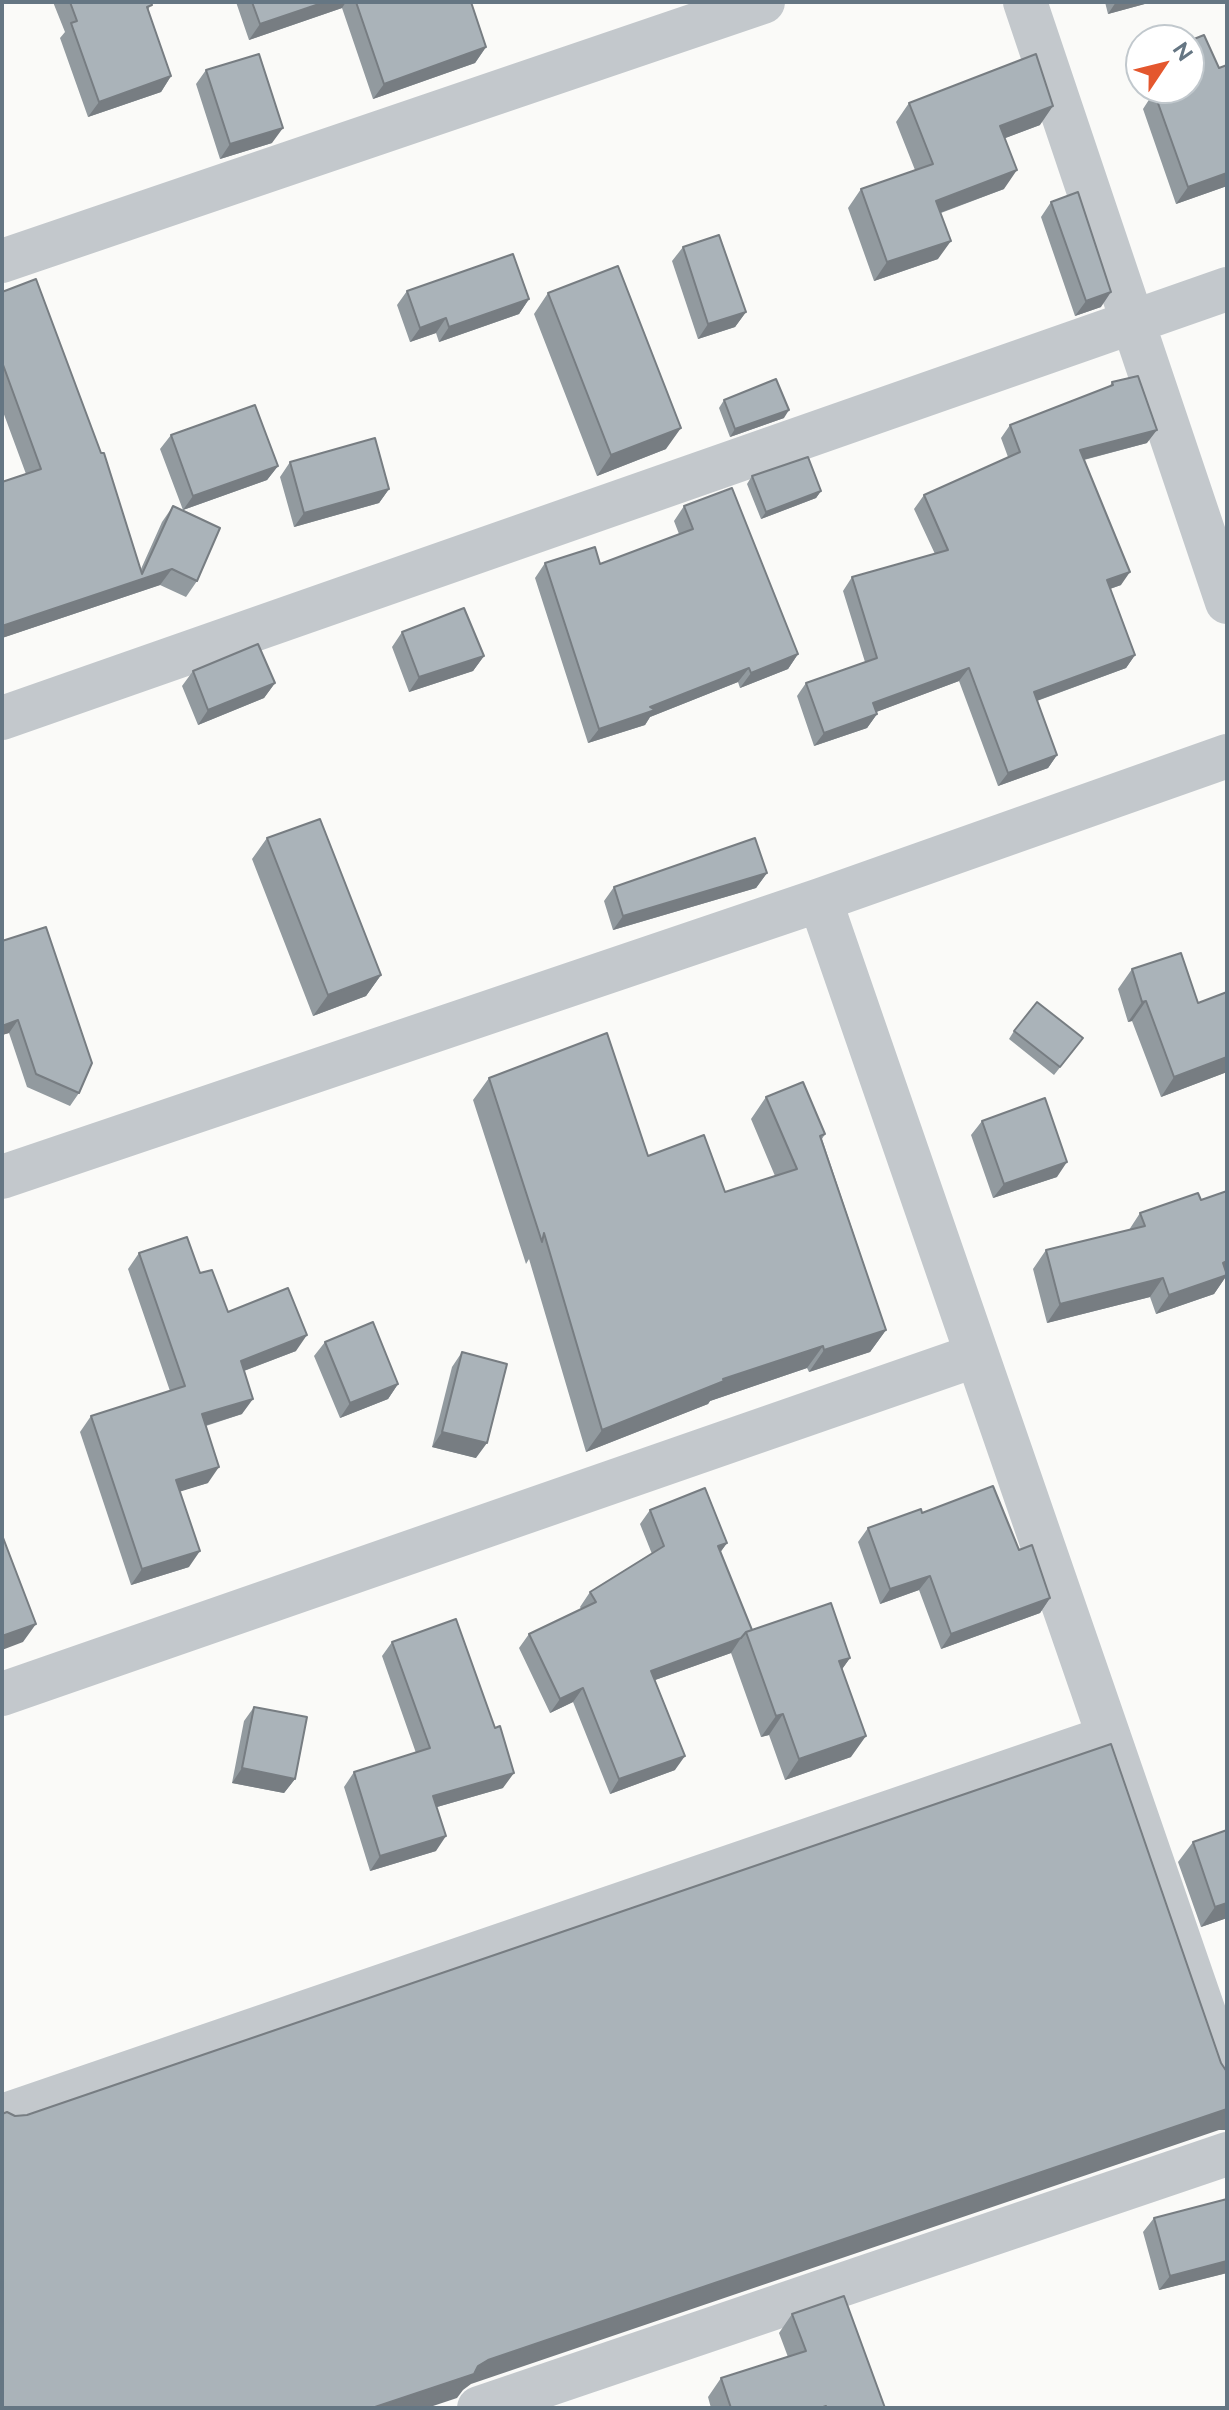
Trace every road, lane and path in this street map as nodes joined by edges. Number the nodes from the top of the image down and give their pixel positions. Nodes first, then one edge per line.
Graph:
1 (763, 2) edge
2 (1025, 2) edge
3 (2, 261) edge
4 (1227, 289) edge
5 (1132, 321) junction
6 (1227, 602) edge
7 (2, 718) edge
8 (1227, 756) edge
9 (820, 900) junction
10 (2, 1177) edge
11 (977, 1355) junction
12 (2, 1694) edge
13 (1109, 1737) junction
14 (1227, 2079) edge
15 (2, 2116) edge
16 (1227, 2154) edge
17 (479, 2408) edge

1 - 3 street
2 - 5 street
4 - 5 street
5 - 6 street
5 - 7 street
8 - 9 street
9 - 10 street
9 - 11 street
11 - 12 street
11 - 13 street
13 - 14 street
13 - 15 street
16 - 17 street

